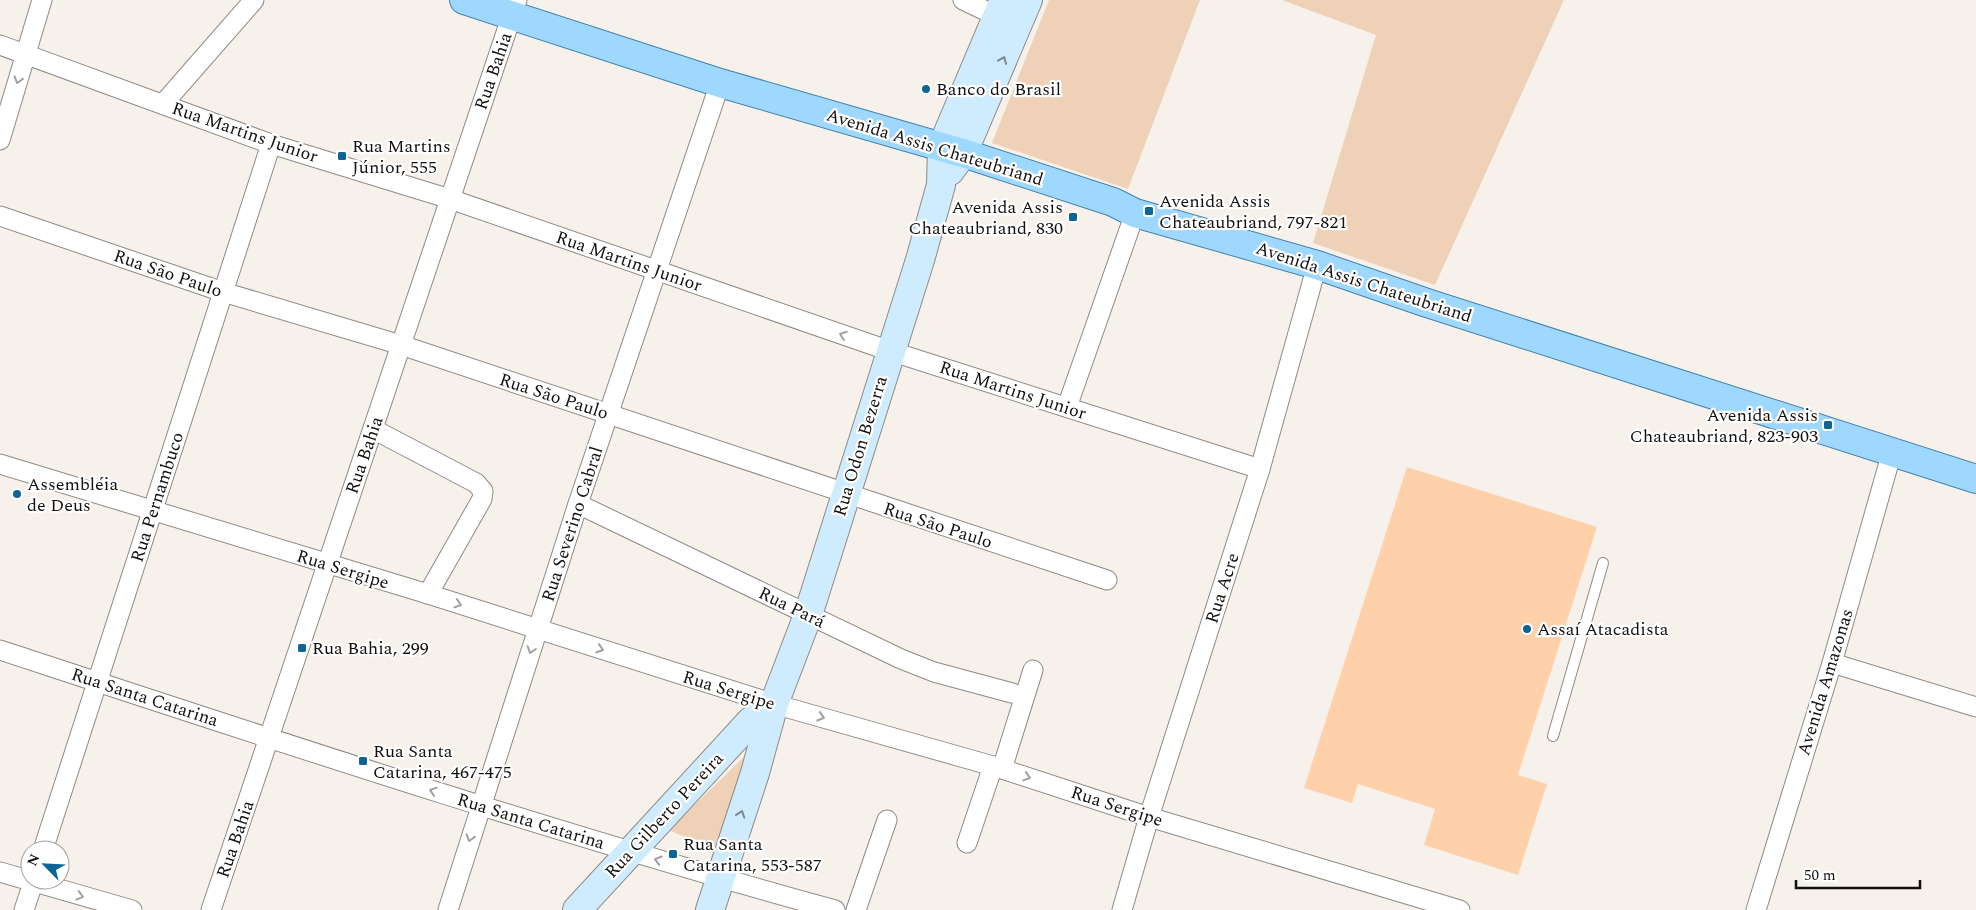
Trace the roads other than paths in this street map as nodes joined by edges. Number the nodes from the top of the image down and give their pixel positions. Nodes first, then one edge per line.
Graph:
1 (42, 0) edge
2 (254, 0) edge
3 (464, 0) edge
4 (963, 0) edge
5 (1028, 0) edge
6 (515, 7) edge
7 (1006, 14) edge
8 (0, 45) edge
9 (26, 54) junction
10 (720, 83) junction
11 (163, 104) junction
12 (0, 140) edge
13 (271, 144) junction
14 (952, 150) junction
15 (450, 199) junction
16 (1135, 213) junction
17 (0, 216) edge
18 (1317, 265) junction
19 (656, 271) junction
20 (223, 292) junction
21 (401, 345) junction
22 (890, 351) junction
23 (1067, 407) junction
24 (608, 414) junction
25 (373, 429) junction
26 (1892, 452) junction
27 (0, 464) edge
28 (1260, 469) junction
29 (1976, 478) edge
30 (846, 494) junction
31 (578, 504) junction
32 (153, 510) junction
33 (1603, 563) dead end
34 (327, 565) junction
35 (1107, 580) dead end
36 (428, 594) junction
37 (808, 615) junction
38 (537, 629) junction
39 (0, 650) edge
40 (1832, 664) junction
41 (1033, 670) dead end
42 (97, 682) junction
43 (1012, 692) dead end
44 (774, 704) junction
45 (1976, 706) edge
46 (1553, 736) dead end
47 (269, 738) junction
48 (997, 767) junction
49 (480, 806) junction
50 (1149, 817) junction
51 (887, 820) dead end
52 (46, 840) edge
53 (967, 843) dead end
54 (630, 852) junction
55 (0, 872) edge
56 (20, 877) edge
57 (719, 878) junction
58 (30, 890) edge
59 (64, 890) edge
60 (24, 910) edge
61 (132, 910) edge
62 (211, 910) edge
63 (448, 910) edge
64 (577, 910) edge
65 (710, 910) edge
66 (835, 910) edge
67 (856, 910) edge
68 (1122, 910) edge
69 (1456, 910) edge
70 (1756, 910) edge

1 - 9 street
2 - 11 street
3 - 6 main road, Avenida Assis Chateubriand
4 - 7 street
5 - 7 main road, Rua Odon Bezerra
6 - 10 main road, Avenida Assis Chateubriand
6 - 15 street, Rua Bahia
7 - 14 main road, Rua Odon Bezerra
8 - 9 street, Rua Martins Junior
9 - 11 street, Rua Martins Junior
9 -> 12 street
10 - 14 main road, Avenida Assis Chateubriand
10 - 19 street, Rua Severino Cabral
11 - 13 street, Rua Martins Junior
13 - 15 street, Rua Martins Junior
13 - 20 street, Rua Pernambuco
14 - 16 main road, Avenida Assis Chateubriand
14 - 22 main road, Rua Odon Bezerra
15 - 19 street, Rua Martins Junior
15 - 21 street, Rua Bahia
16 - 18 main road, Avenida Assis Chateubriand
16 - 23 street
17 - 20 street, Rua São Paulo
18 - 26 main road, Avenida Assis Chateubriand
18 - 28 street, Rua Acre
22 -> 19 street, Rua Martins Junior
19 - 24 street, Rua Severino Cabral
20 - 21 street, Rua São Paulo
20 - 32 street, Rua Pernambuco
21 - 24 street, Rua São Paulo
21 - 25 street, Rua Bahia
22 - 23 street, Rua Martins Junior
22 - 30 main road, Rua Odon Bezerra
23 - 28 street, Rua Martins Junior
24 - 30 street, Rua São Paulo
24 - 31 street, Rua Severino Cabral
25 - 34 street, Rua Bahia
25 - 36 street
26 - 29 main road, Avenida Assis Chateubriand
26 - 40 street, Avenida Amazonas
27 - 32 street, Rua Sergipe
28 - 50 street, Rua Acre
30 - 35 street, Rua São Paulo
30 - 37 main road, Rua Odon Bezerra
31 - 37 street, Rua Pará
31 - 38 street, Rua Severino Cabral
32 - 34 street, Rua Sergipe
32 - 42 street, Rua Pernambuco
33 - 46 lane
34 - 36 street, Rua Sergipe
34 - 47 street, Rua Bahia
36 -> 38 street, Rua Sergipe
37 - 43 street, Rua Pará
37 - 44 main road, Rua Odon Bezerra
38 -> 44 street, Rua Sergipe
38 -> 49 street, Rua Severino Cabral
39 - 42 street, Rua Santa Catarina
40 - 45 street
40 - 70 street, Avenida Amazonas
41 - 48 street
42 - 47 street, Rua Santa Catarina
42 - 52 street, Rua Pernambuco
44 -> 48 street, Rua Sergipe
44 - 54 main road, Rua Gilberto Pereira
57 -> 44 main road, Rua Odon Bezerra
49 -> 47 street, Rua Santa Catarina
47 - 62 street, Rua Bahia
48 -> 50 street, Rua Sergipe
48 - 53 street
49 - 54 street, Rua Santa Catarina
49 -> 63 street, Rua Severino Cabral
50 - 68 street, Rua Acre
50 - 69 street, Rua Sergipe
51 - 67 street
57 -> 54 street, Rua Santa Catarina
54 - 64 main road, Rua Gilberto Pereira
55 - 56 street
57 - 65 main road, Rua Odon Bezerra
57 - 66 street, Rua Santa Catarina
58 - 60 street
59 -> 61 street

